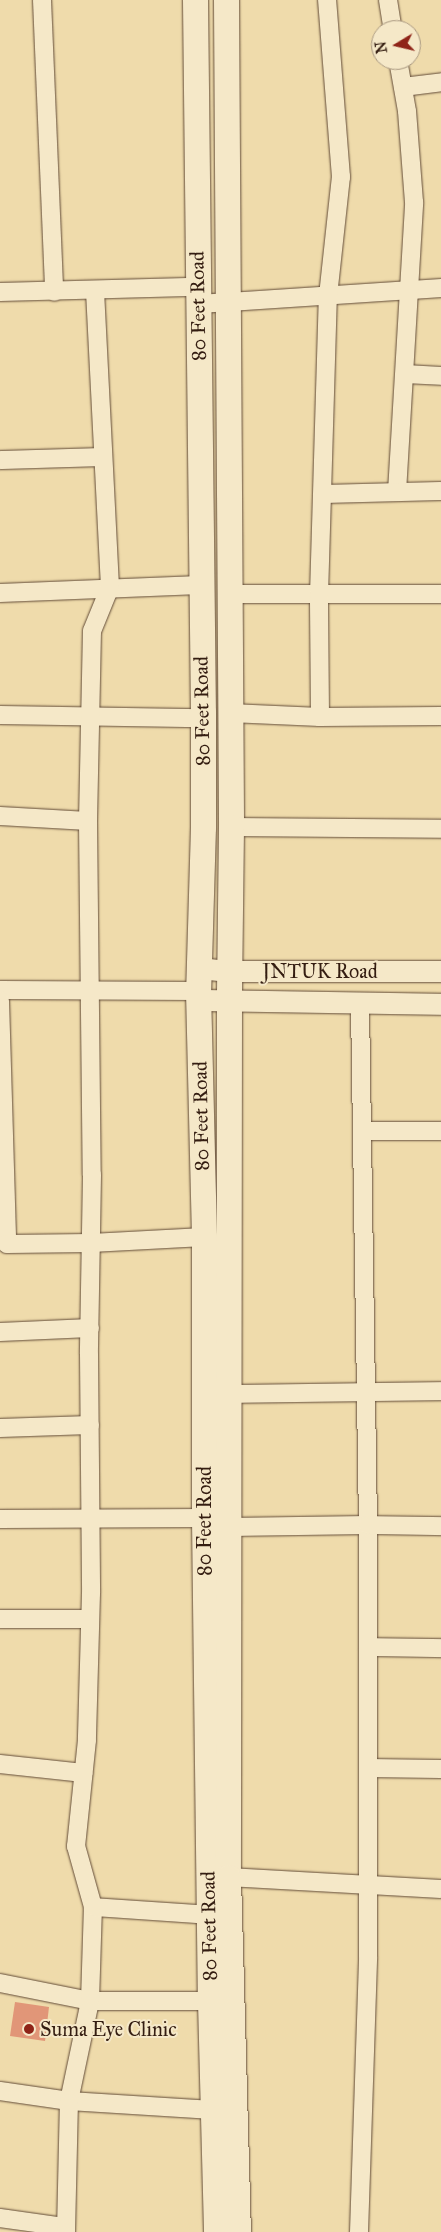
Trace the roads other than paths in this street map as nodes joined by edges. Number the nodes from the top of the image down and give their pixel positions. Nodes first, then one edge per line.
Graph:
1 (42, 0) edge
2 (195, 0) edge
3 (226, 0) edge
4 (326, 0) edge
5 (388, 0) edge
6 (391, 20) edge
7 (400, 70) edge
8 (441, 82) edge
9 (403, 87) junction
10 (441, 288) edge
11 (409, 289) junction
12 (0, 292) edge
13 (54, 292) junction
14 (95, 292) junction
15 (198, 296) junction
16 (328, 296) junction
17 (229, 302) junction
18 (405, 374) junction
19 (441, 376) edge
20 (102, 457) junction
21 (0, 460) edge
22 (441, 491) edge
23 (397, 492) junction
24 (323, 494) junction
25 (200, 585) junction
26 (110, 587) junction
27 (0, 593) edge
28 (230, 594) junction
29 (441, 594) edge
30 (319, 595) junction
31 (230, 713) junction
32 (0, 715) edge
33 (441, 716) edge
34 (90, 717) junction
35 (320, 717) junction
36 (202, 718) junction
37 (0, 816) edge
38 (88, 821) junction
39 (232, 827) junction
40 (441, 829) edge
41 (229, 971) junction
42 (441, 971) edge
43 (199, 986) junction
44 (0, 990) edge
45 (89, 990) junction
46 (229, 1001) junction
47 (0, 1002) edge
48 (360, 1004) junction
49 (441, 1004) edge
50 (363, 1131) junction
51 (441, 1131) edge
52 (204, 1237) junction
53 (91, 1243) junction
54 (3, 1244) edge
55 (90, 1328) junction
56 (0, 1332) edge
57 (367, 1390) junction
58 (441, 1391) edge
59 (229, 1394) junction
60 (90, 1425) junction
61 (0, 1428) edge
62 (204, 1518) junction
63 (0, 1519) edge
64 (90, 1519) junction
65 (368, 1525) junction
66 (229, 1526) junction
67 (441, 1526) edge
68 (0, 1618) edge
69 (90, 1619) junction
70 (368, 1647) junction
71 (441, 1648) edge
72 (0, 1764) edge
73 (368, 1768) junction
74 (441, 1769) edge
75 (84, 1773) junction
76 (228, 1877) junction
77 (366, 1886) junction
78 (441, 1889) edge
79 (93, 1907) junction
80 (210, 1915) junction
81 (0, 1983) edge
82 (90, 2001) junction
83 (210, 2001) junction
84 (0, 2091) edge
85 (69, 2102) junction
86 (213, 2110) junction
87 (0, 2218) edge
88 (65, 2229) edge
89 (216, 2232) edge
90 (238, 2232) edge
91 (359, 2232) edge

1 - 13 street
2 - 15 main road, 80 Feet Road
3 - 17 main road, 80 Feet Road
4 - 16 street
5 - 6 street
7 - 9 street
8 - 9 street
9 - 11 street
10 - 11 street
11 - 16 street
11 - 18 street
12 - 13 street
13 - 14 street
14 - 15 street
14 - 20 street
15 - 17 street
15 - 25 main road, 80 Feet Road
16 - 17 street
16 - 24 street
17 - 28 main road, 80 Feet Road
18 - 19 street
18 - 23 street
20 - 21 street
20 - 26 street
22 - 23 street
23 - 24 street
24 - 30 street
25 - 26 street
25 - 36 main road, 80 Feet Road
26 - 27 street
26 - 34 street
28 - 30 street
28 - 31 main road, 80 Feet Road
29 - 30 street
30 - 35 street
31 - 35 street
31 - 39 main road, 80 Feet Road
32 - 34 street
33 - 35 street
34 - 36 street
34 - 38 street
36 - 43 main road, 80 Feet Road
37 - 38 street
38 - 45 street
39 - 40 street
39 - 41 main road, 80 Feet Road
41 - 42 street, JNTUK Road
41 - 43 street, JNTUK Road
41 - 46 main road, 80 Feet Road
43 - 45 street
43 - 46 street, JNTUK Road
43 - 52 main road, 80 Feet Road
44 - 45 street
45 - 53 street
46 - 48 street, JNTUK Road
46 - 59 main road, 80 Feet Road
47 - 54 street
48 - 49 street, JNTUK Road
48 - 50 street
50 - 51 street
50 - 57 street
52 - 53 street
52 - 62 main road, 80 Feet Road
53 - 54 street
53 - 55 street
55 - 56 street
55 - 60 street
57 - 58 street
57 - 59 street
57 - 65 street
59 - 66 main road, 80 Feet Road
60 - 61 street
60 - 64 street
62 - 64 street
62 - 66 street
62 - 80 main road, 80 Feet Road
63 - 64 street
64 - 69 street
65 - 66 street
65 - 67 street
65 - 70 street
66 - 76 main road, 80 Feet Road
68 - 69 street
69 - 75 street
70 - 71 street
70 - 73 street
72 - 75 street
73 - 74 street
73 - 77 street
75 - 79 street
76 - 77 street
76 - 90 main road, 80 Feet Road
77 - 78 street
77 - 91 street
79 - 80 street
79 - 82 street
80 - 83 main road, 80 Feet Road
81 - 82 street
82 - 83 street
82 - 85 street
83 - 86 main road, 80 Feet Road
84 - 85 street
85 - 86 street
85 - 88 street
86 - 89 main road, 80 Feet Road
87 - 88 street

